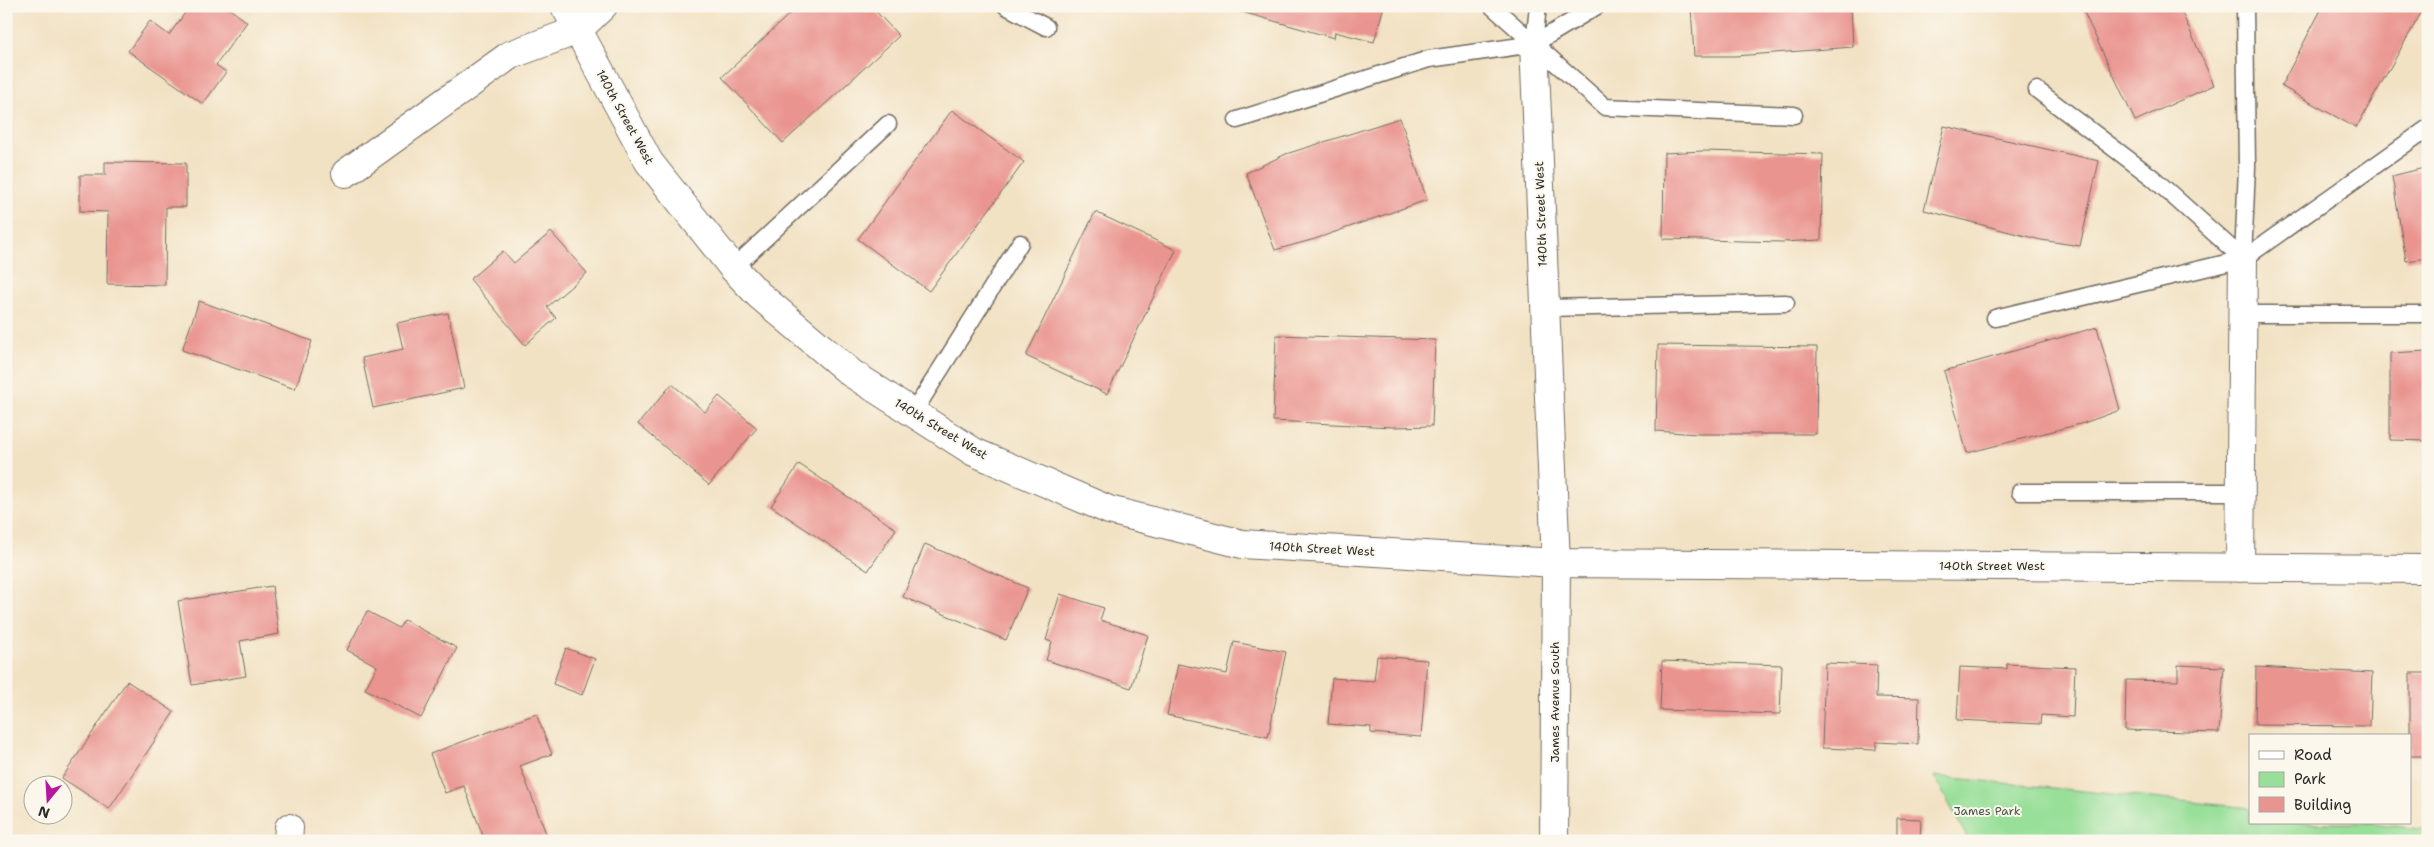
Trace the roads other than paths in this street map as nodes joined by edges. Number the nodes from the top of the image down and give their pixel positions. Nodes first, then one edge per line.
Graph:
1 (565, 6) edge
2 (603, 6) edge
3 (1006, 6) edge
4 (1492, 6) edge
5 (1538, 6) edge
6 (1597, 6) edge
7 (2245, 6) edge
8 (1046, 27) dead end
9 (578, 30) junction
10 (1534, 44) junction
11 (2037, 90) dead end
12 (1794, 115) dead end
13 (1237, 120) dead end
14 (888, 124) dead end
15 (2428, 128) edge
16 (346, 173) dead end
17 (1020, 244) dead end
18 (2242, 259) junction
19 (733, 268) junction
20 (1786, 303) dead end
21 (1545, 308) junction
22 (2242, 314) junction
23 (2428, 314) edge
24 (1995, 318) dead end
25 (913, 413) junction
26 (2020, 492) dead end
27 (2241, 492) junction
28 (1556, 563) junction
29 (2240, 568) junction
30 (2428, 569) edge
31 (1554, 841) edge

1 - 9 street, 140th Street West
2 - 9 street
3 - 8 lane
4 - 10 lane
5 - 10 lane
6 - 10 lane
7 - 18 lane
9 - 16 street
9 - 19 street, 140th Street West
10 - 12 lane
10 - 13 lane
10 - 21 street, 140th Street West
11 - 18 lane
14 - 19 lane
15 - 18 lane
17 - 25 lane
18 - 22 street
18 - 24 lane
19 - 25 street, 140th Street West
20 - 21 lane
21 - 28 street, 140th Street West
22 - 23 lane
22 - 27 street
25 - 28 street, 140th Street West
26 - 27 lane
27 - 29 street
28 - 29 street, 140th Street West
28 - 31 street, James Avenue South
29 - 30 street, 140th Street West

